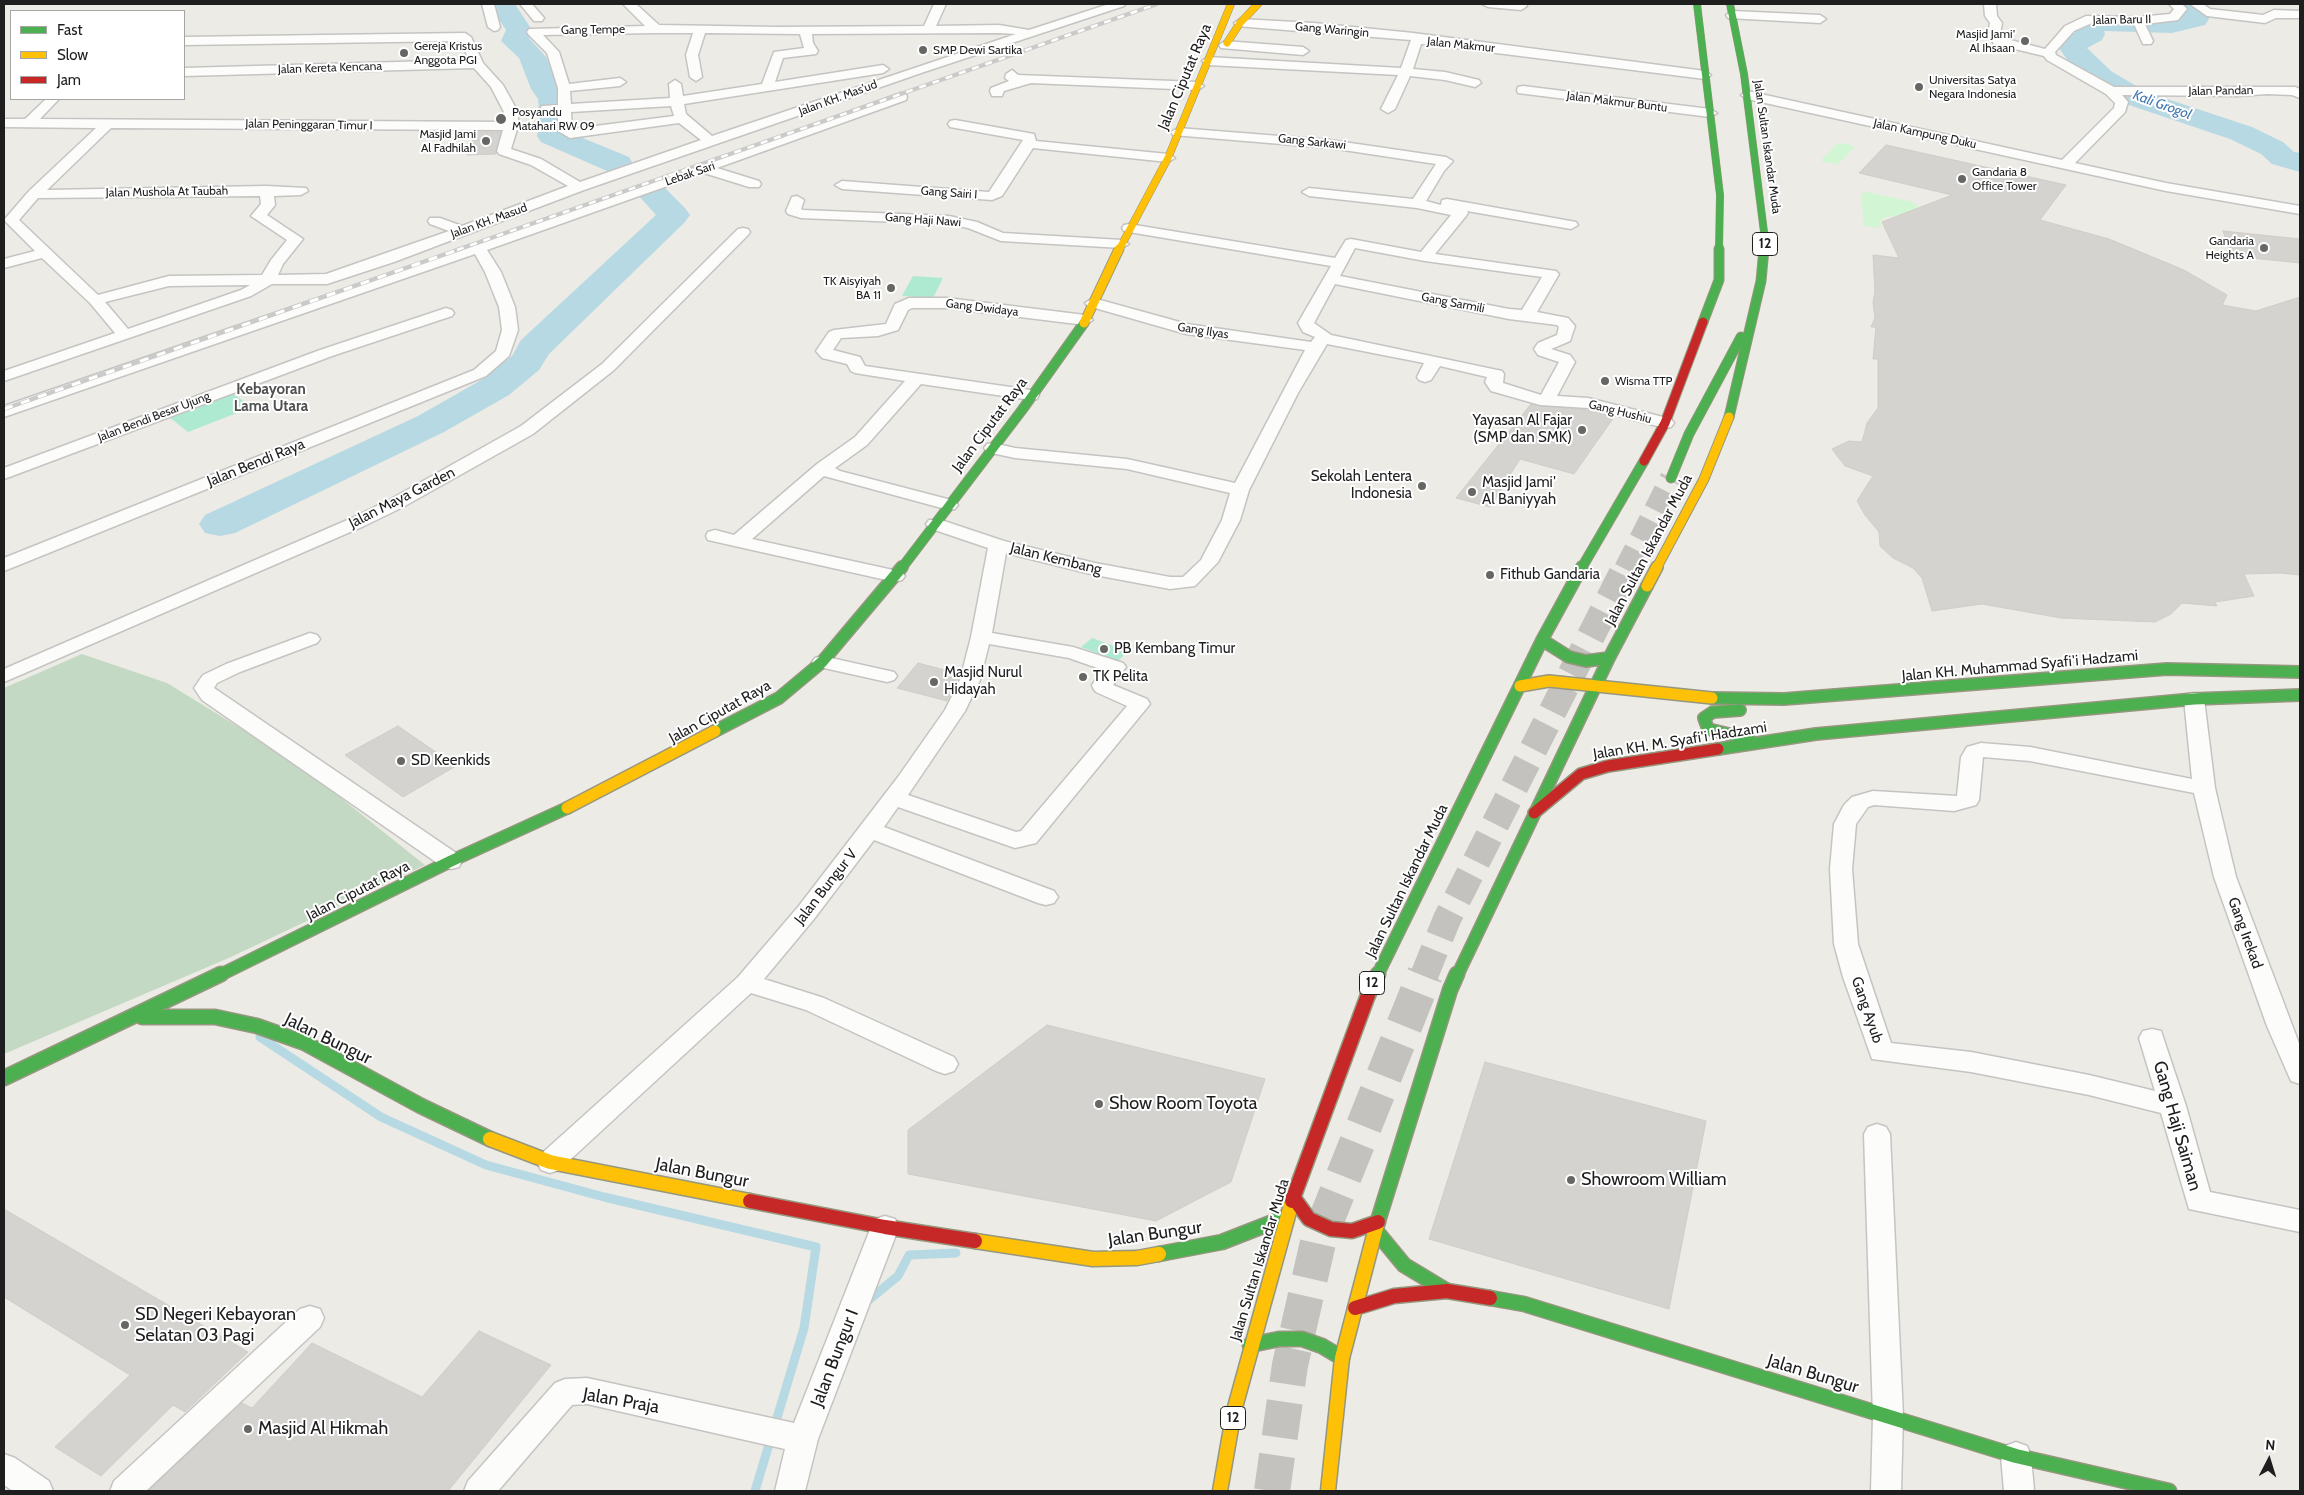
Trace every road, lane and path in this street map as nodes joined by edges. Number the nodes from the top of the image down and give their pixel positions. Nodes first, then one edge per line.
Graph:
1 (488, 4) edge
2 (526, 4) edge
3 (629, 4) edge
4 (940, 4) edge
5 (1120, 4) edge
6 (1231, 4) edge
7 (1258, 4) edge
8 (1488, 4) edge
9 (1697, 4) edge
10 (1990, 4) edge
11 (2176, 4) edge
12 (2196, 4) edge
13 (1521, 6) dead end
14 (1731, 9) edge
15 (2300, 15) edge
16 (538, 18) dead end
17 (1820, 19) dead end
18 (1240, 23) junction
19 (2140, 25) junction
20 (494, 27) dead end
21 (656, 29) junction
22 (929, 29) junction
23 (699, 31) junction
24 (805, 31) junction
25 (1033, 32) junction
26 (1424, 40) junction
27 (185, 41) edge
28 (2147, 41) dead end
29 (1220, 45) junction
30 (1318, 52) dead end
31 (2048, 53) junction
32 (1554, 56) junction
33 (1208, 60) junction
34 (477, 64) junction
35 (883, 69) dead end
36 (1539, 70) dead end
37 (185, 72) edge
38 (1406, 72) junction
39 (1012, 74) dead end
40 (1705, 74) junction
41 (696, 77) dead end
42 (1034, 78) junction
43 (620, 82) dead end
44 (1475, 83) dead end
45 (675, 84) dead end
46 (1198, 86) junction
47 (564, 88) junction
48 (767, 88) junction
49 (1523, 90) dead end
50 (2114, 91) junction
51 (997, 94) dead end
52 (2300, 94) edge
53 (1747, 95) junction
54 (901, 97) dead end
55 (52, 100) edge
56 (678, 101) junction
57 (1784, 104) junction
58 (557, 109) junction
59 (1388, 109) dead end
60 (1748, 112) junction
61 (1710, 113) junction
62 (682, 119) junction
63 (4, 123) edge
64 (29, 123) junction
65 (108, 123) junction
66 (955, 124) dead end
67 (511, 126) junction
68 (1178, 132) junction
69 (711, 142) junction
70 (1029, 144) junction
71 (1168, 158) junction
72 (2067, 164) junction
73 (644, 165) joint
74 (705, 169) junction
75 (754, 184) dead end
76 (842, 185) dead end
77 (578, 187) junction
78 (266, 190) junction
79 (300, 191) dead end
80 (1308, 192) dead end
81 (34, 194) junction
82 (797, 200) dead end
83 (1418, 202) junction
84 (2300, 210) edge
85 (435, 221) dead end
86 (1570, 225) dead end
87 (1129, 228) junction
88 (460, 231) junction
89 (743, 232) dead end
90 (1122, 244) junction
91 (478, 247) junction
92 (44, 253) junction
93 (1425, 257) junction
94 (1341, 263) junction
95 (4, 264) edge
96 (1332, 278) junction
97 (267, 281) junction
98 (94, 300) junction
99 (1093, 302) junction
100 (446, 313) dead end
101 (1527, 315) junction
102 (1704, 317) junction
103 (1085, 320) junction
104 (1751, 325) junction
105 (125, 335) junction
106 (1319, 343) junction
107 (1706, 347) dead end
108 (1433, 360) junction
109 (4, 376) edge
110 (1425, 377) dead end
111 (916, 379) junction
112 (1698, 392) dead end
113 (1031, 395) junction
114 (1546, 401) junction
115 (4, 412) edge
116 (1664, 423) junction
117 (1688, 434) junction
118 (992, 448) junction
119 (823, 468) junction
120 (4, 474) edge
121 (1672, 478) tunnel mouth
122 (1240, 490) junction
123 (949, 505) junction
124 (935, 524) junction
125 (715, 536) dead end
126 (738, 541) junction
127 (998, 545) junction
128 (4, 565) edge
129 (895, 576) junction
130 (981, 638) junction
131 (310, 639) dead end
132 (1542, 640) junction
133 (1609, 658) junction
134 (822, 662) junction
135 (2298, 674) edge
136 (4, 676) edge
137 (887, 676) dead end
138 (1520, 686) junction
139 (1596, 686) junction
140 (2300, 695) edge
141 (1824, 696) junction
142 (2194, 699) junction
143 (1748, 711) dead end
144 (1781, 711) dead end
145 (1765, 742) junction
146 (2204, 788) junction
147 (894, 798) junction
148 (1534, 814) junction
149 (870, 830) junction
150 (451, 861) junction
151 (1046, 897) dead end
152 (747, 983) junction
153 (134, 1017) junction
154 (2152, 1038) dead end
155 (945, 1064) dead end
156 (2300, 1074) edge
157 (4, 1078) edge
158 (2173, 1106) junction
159 (1877, 1134) dead end
160 (550, 1162) junction
161 (1293, 1197) junction
162 (1286, 1217) junction
163 (2300, 1221) edge
164 (1377, 1226) junction
165 (886, 1227) junction
166 (1447, 1291) junction
167 (1355, 1308) junction
168 (310, 1318) dead end
169 (1250, 1345) junction
170 (1342, 1358) junction
171 (1888, 1416) junction
172 (803, 1439) junction
173 (2016, 1456) junction
174 (4, 1468) edge
175 (38, 1491) edge
176 (125, 1491) edge
177 (479, 1491) edge
178 (790, 1491) edge
179 (1220, 1491) edge
180 (1328, 1491) edge
181 (1886, 1491) edge
182 (2019, 1491) edge
183 (2169, 1491) edge

1 - 20 street
2 - 16 street
3 - 21 street
4 - 22 street
5 - 25 street, Jalan KH. Mas'ud
6 - 29 main road, Jalan Ciputat Raya
7 - 18 main road
8 - 13 street
9 - 40 main road, Jalan Sultan Iskandar Muda / 12
10 - 31 street
11 - 19 street, Jalan Baru II
12 - 15 street
14 - 17 street
14 - 53 main road, Jalan Sultan Iskandar Muda / 12
18 - 26 street, Gang Waringin
18 - 29 main road
19 - 28 street
19 - 31 street, Jalan Baru II
21 - 23 street, Jalan KH. Mas'ud
21 - 47 street, Gang Tempe
22 - 24 street, Jalan KH. Mas'ud
22 - 25 street, Jalan KH. Mas'ud
23 - 24 street, Jalan KH. Mas'ud
23 - 41 street
24 - 48 street
25 - 69 street, Jalan KH. Mas'ud
26 - 32 street, Jalan Makmur
26 - 38 street, Jalan Makmur
27 - 34 street
29 - 30 street
29 - 33 main road, Jalan Ciputat Raya
31 - 50 street
32 - 36 street
32 - 40 street, Jalan Makmur
33 - 38 street
33 - 46 main road, Jalan Ciputat Raya
34 - 37 street, Jalan Kereta Kencana
34 - 67 street
35 - 48 street
38 - 44 street
38 - 59 street
39 - 42 street
40 - 61 main road, Jalan Sultan Iskandar Muda / 12
42 - 46 street
42 - 51 street
43 - 47 street
45 - 56 street
46 - 68 main road, Jalan Ciputat Raya
47 - 58 street
48 - 56 street
49 - 61 street, Jalan Makmur Buntu
50 - 52 street, Jalan Pandan
50 - 72 street
53 - 57 street, Jalan Kampung Duku
53 - 60 main road, Jalan Sultan Iskandar Muda / 12
54 - 74 street, Lebak Sari
55 - 64 street
56 - 58 street
56 - 62 street
57 - 60 street, Jalan Kampung Duku
57 - 72 street, Jalan Kampung Duku
58 - 62 street
60 - 104 main road, Jalan Sultan Iskandar Muda / 12
61 - 102 main road, Jalan Sultan Iskandar Muda / 12
62 - 69 street
63 - 64 street, Jalan Peninggaran Timur I
64 - 65 street, Jalan Peninggaran Timur I
65 - 67 street, Jalan Peninggaran Timur I
65 - 81 street
66 - 70 street
67 - 77 street
68 - 71 main road, Jalan Ciputat Raya
68 - 83 street, Gang Sarkawi
69 - 73 street, Jalan KH. Mas'ud
70 - 71 street
70 - 76 street, Gang Sairi I
71 - 87 main road, Jalan Ciputat Raya
72 - 84 street, Jalan Kampung Duku
73 - 77 street, Jalan KH. Masud
74 - 75 street
74 - 91 street, Lebak Sari
77 - 88 street, Jalan KH. Masud
78 - 79 street, Jalan Mushola At Taubah
78 - 81 street, Jalan Mushola At Taubah
78 - 97 street
80 - 83 street
81 - 92 street
82 - 90 street, Gang Haji Nawi
83 - 86 street
83 - 93 street
85 - 88 street
87 - 90 main road, Jalan Ciputat Raya
87 - 94 street
88 - 97 street, Jalan KH. Masud
89 - 136 street, Jalan Maya Garden
90 - 99 main road, Jalan Ciputat Raya
91 - 115 street, Lebak Sari
91 - 128 street, Jalan Bendi Raya
92 - 95 street
92 - 98 street
93 - 94 street
93 - 101 street
94 - 96 street
96 - 101 street, Gang Sarmili
96 - 106 street
97 - 98 street
97 - 105 street
98 - 105 street
99 - 103 main road, Jalan Ciputat Raya
99 - 106 street, Gang Ilyas
100 - 120 street, Jalan Bendi Besar Ujung
101 - 114 street, Gang Sarmili
102 - 107 main road, Jalan Sultan Iskandar Muda / 12
102 - 116 main road, Jalan Sultan Iskandar Muda / 12
103 - 111 street, Gang Dwidaya
103 - 113 main road, Jalan Ciputat Raya
104 - 117 main road, Jalan Sultan Iskandar Muda / 12
104 - 133 main road, Jalan Sultan Iskandar Muda / 12
105 - 109 street
106 - 108 street, Gang Ilyas
106 - 122 street
108 - 110 street
108 - 114 street, Gang Hushiu
111 - 113 street
111 - 119 street
112 - 117 main road, Jalan Sultan Iskandar Muda / 12
113 - 118 main road, Jalan Ciputat Raya
114 - 116 street, Gang Hushiu
116 - 132 main road, Jalan Sultan Iskandar Muda / 12
117 - 121 main road, Jalan Sultan Iskandar Muda / 12
118 - 122 street
118 - 123 main road, Jalan Ciputat Raya
119 - 123 street
119 - 126 street
122 - 127 street, Jalan Kembang
123 - 124 main road, Jalan Ciputat Raya
124 - 127 street, Jalan Kembang
124 - 129 main road, Jalan Ciputat Raya
125 - 126 street
126 - 129 street
127 - 130 street, Jalan Bungur V
129 - 134 main road, Jalan Ciputat Raya
130 - 147 street, Jalan Bungur V
130 - 147 street
131 - 150 street
132 - 133 main road
132 - 138 main road, Jalan Sultan Iskandar Muda / 12
133 - 139 main road, Jalan Sultan Iskandar Muda / 12
134 - 137 street
134 - 150 main road, Jalan Ciputat Raya
135 - 141 main road, Jalan KH. Muhammad Syafi'i Hadzami
138 - 139 main road
138 - 161 main road, Jalan Sultan Iskandar Muda / 12
139 - 141 main road, Jalan KH. Muhammad Syafi'i Hadzami
139 - 148 main road, Jalan Sultan Iskandar Muda / 12
140 - 142 main road
141 - 144 main road
142 - 145 main road, Jalan KH. M. Syafi'i Hadzami
142 - 146 street, Gang Irekad
143 - 145 main road
145 - 148 main road, Jalan KH. M. Syafi'i Hadzami
146 - 156 street, Gang Irekad
146 - 158 street, Gang Ayub
147 - 149 street, Jalan Bungur V
148 - 164 main road, Jalan Sultan Iskandar Muda / 12
149 - 151 street
149 - 152 street, Jalan Bungur V
150 - 153 main road, Jalan Ciputat Raya
152 - 155 street
152 - 160 street, Jalan Bungur V
153 - 157 main road, Jalan Ciputat Raya
153 - 160 main road, Jalan Bungur
154 - 158 street, Gang Haji Saiman
158 - 163 street, Gang Haji Saiman
159 - 171 street
160 - 165 main road, Jalan Bungur
161 - 162 main road, Jalan Sultan Iskandar Muda / 12
161 - 164 main road
162 - 165 main road, Jalan Bungur
162 - 169 main road, Jalan Sultan Iskandar Muda / 12
164 - 166 main road, Jalan Bungur
164 - 167 main road, Jalan Sultan Iskandar Muda / 12
165 - 172 street, Jalan Bungur I
166 - 167 main road, Jalan Bungur
166 - 171 main road, Jalan Bungur
167 - 170 main road, Jalan Sultan Iskandar Muda / 12
168 - 176 street
169 - 170 main road
169 - 179 main road, Jalan Sultan Iskandar Muda / 12
170 - 180 main road, Jalan Sultan Iskandar Muda / 12
171 - 173 main road, Jalan Bungur
171 - 181 street
172 - 177 street, Jalan Praja
172 - 178 street, Jalan Bungur I
173 - 182 street
173 - 183 main road, Jalan Bungur
174 - 175 street

